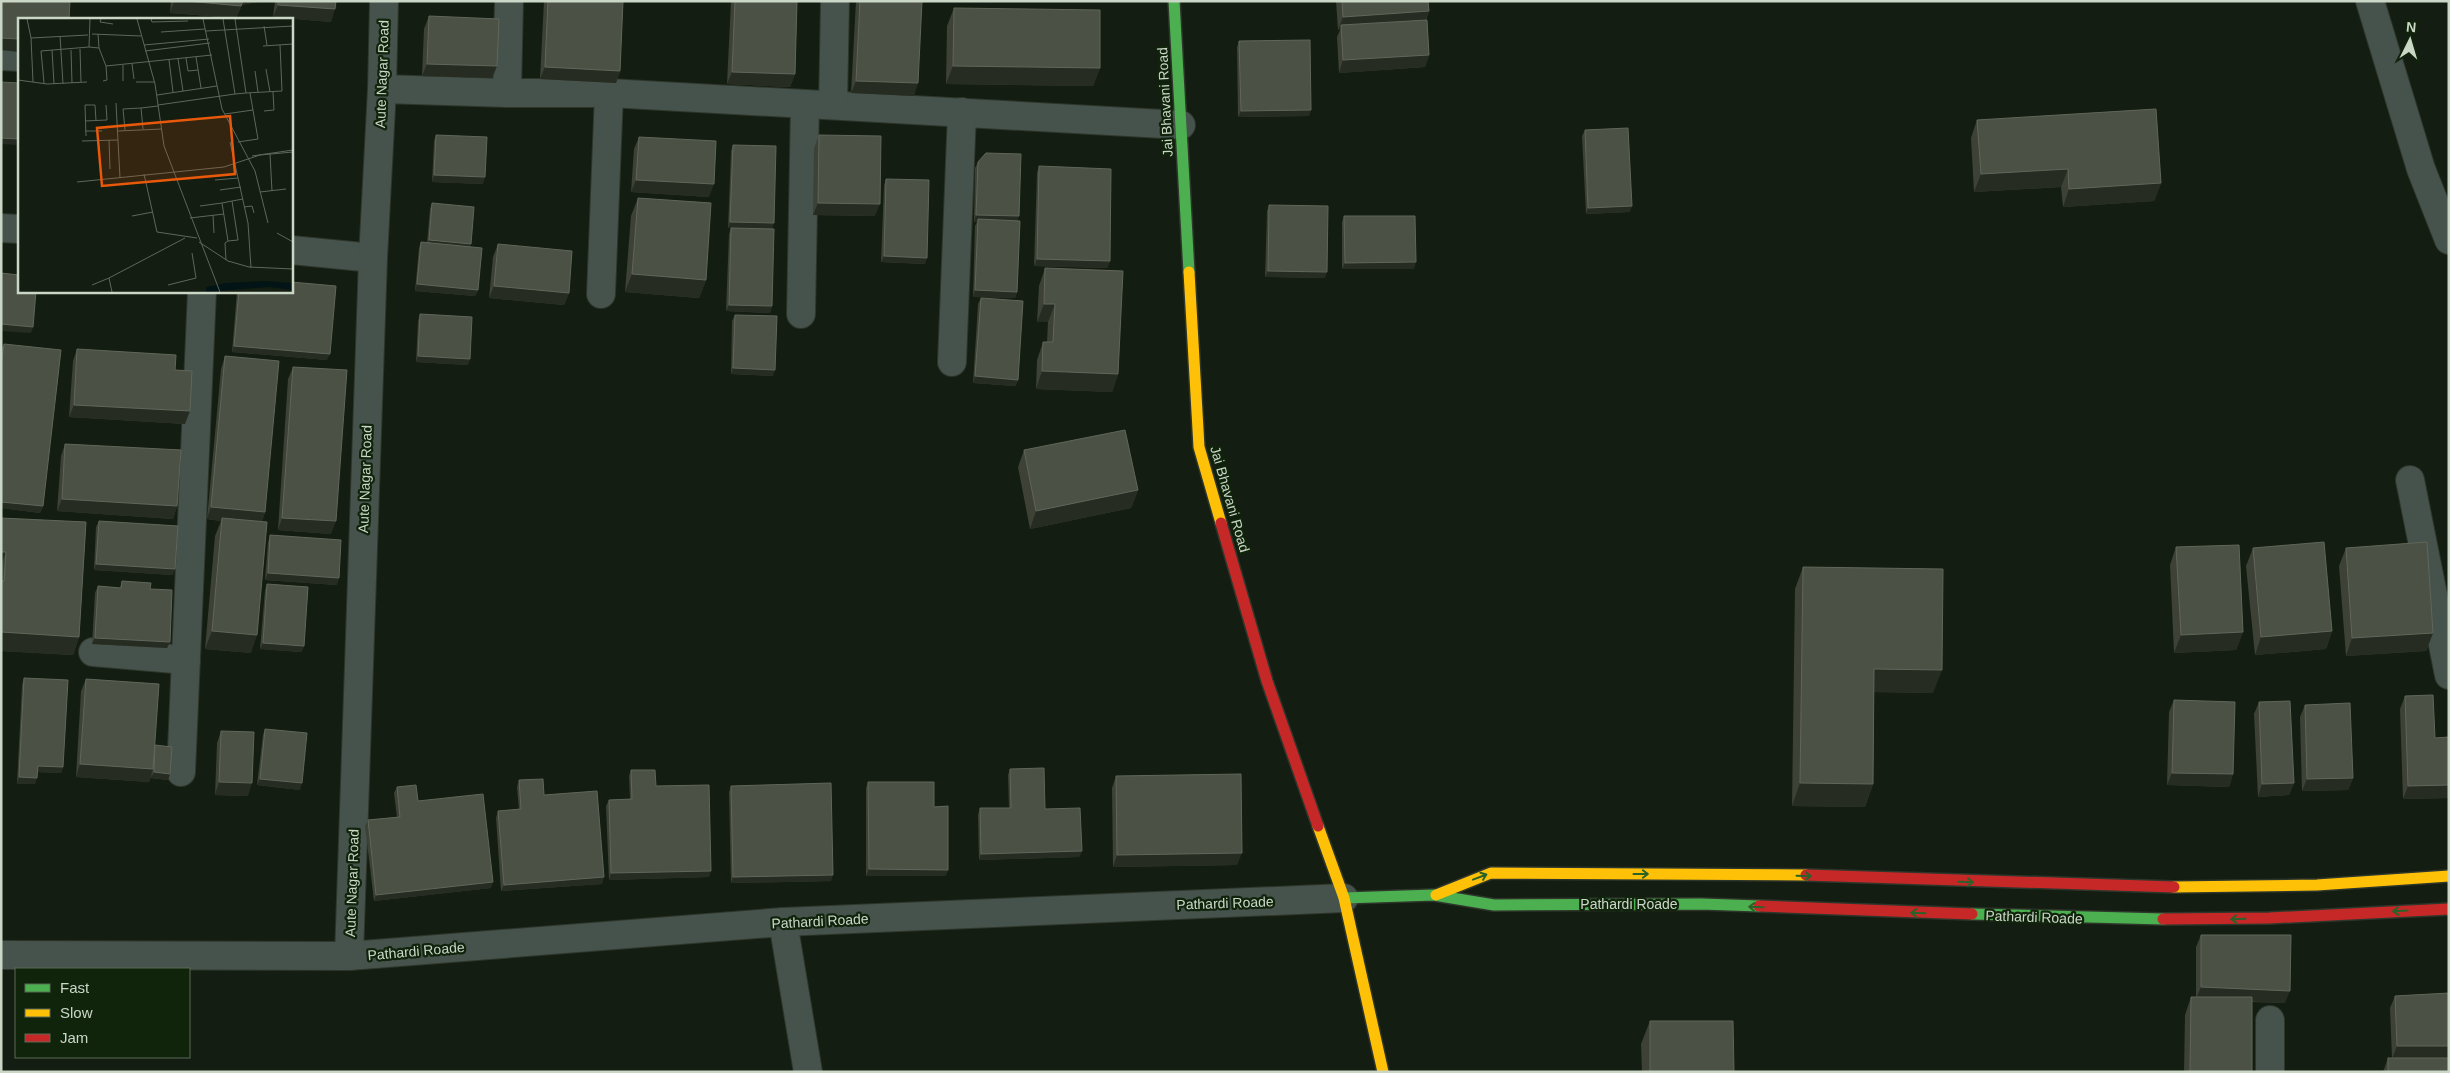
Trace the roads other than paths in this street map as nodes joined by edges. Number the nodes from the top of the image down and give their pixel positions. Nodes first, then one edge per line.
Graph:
1 (384, 1) edge
2 (509, 1) edge
3 (834, 1) edge
4 (1174, 1) edge
5 (2370, 1) edge
6 (1, 56) edge
7 (18, 57) edge
8 (382, 89) junction
9 (507, 93) junction
10 (609, 93) junction
11 (805, 104) junction
12 (833, 105) junction
13 (962, 112) junction
14 (1181, 125) junction
15 (1, 228) edge
16 (18, 230) edge
17 (2449, 240) edge
18 (292, 250) edge
19 (373, 258) junction
20 (202, 292) edge
21 (601, 294) dead end
22 (801, 314) dead end
23 (952, 362) dead end
24 (2410, 480) dead end
25 (93, 652) dead end
26 (186, 660) junction
27 (2449, 675) edge
28 (181, 772) dead end
29 (2449, 876) edge
30 (1434, 895) junction
31 (1344, 898) junction
32 (2449, 909) edge
33 (783, 922) junction
34 (1, 955) edge
35 (349, 956) junction
36 (2270, 1020) dead end
37 (808, 1072) edge
38 (1383, 1072) edge
39 (2270, 1072) edge

1 - 8 street, Aute Nagar Road
2 - 9 street
3 - 12 street
4 - 14 street, Jai Bhavani Road
5 - 17 street
6 - 7 street
8 - 9 street
8 - 19 street, Aute Nagar Road
9 - 10 street
10 - 11 street
10 - 21 street
11 - 12 street
11 - 22 street
12 - 13 street
13 - 14 street
13 - 23 street
14 - 31 street, Jai Bhavani Road
15 - 16 street
18 - 19 street
19 - 35 street, Aute Nagar Road
20 - 26 street
24 - 27 street
25 - 26 street
26 - 28 street
30 -> 29 street
30 - 31 street, Pathardi Roade
32 -> 30 street, Pathardi Roade
31 - 33 street, Pathardi Roade
31 - 38 street, Jai Bhavani Road
33 - 35 street, Pathardi Roade
33 - 37 street
34 - 35 street, Pathardi Roade
36 - 39 street

